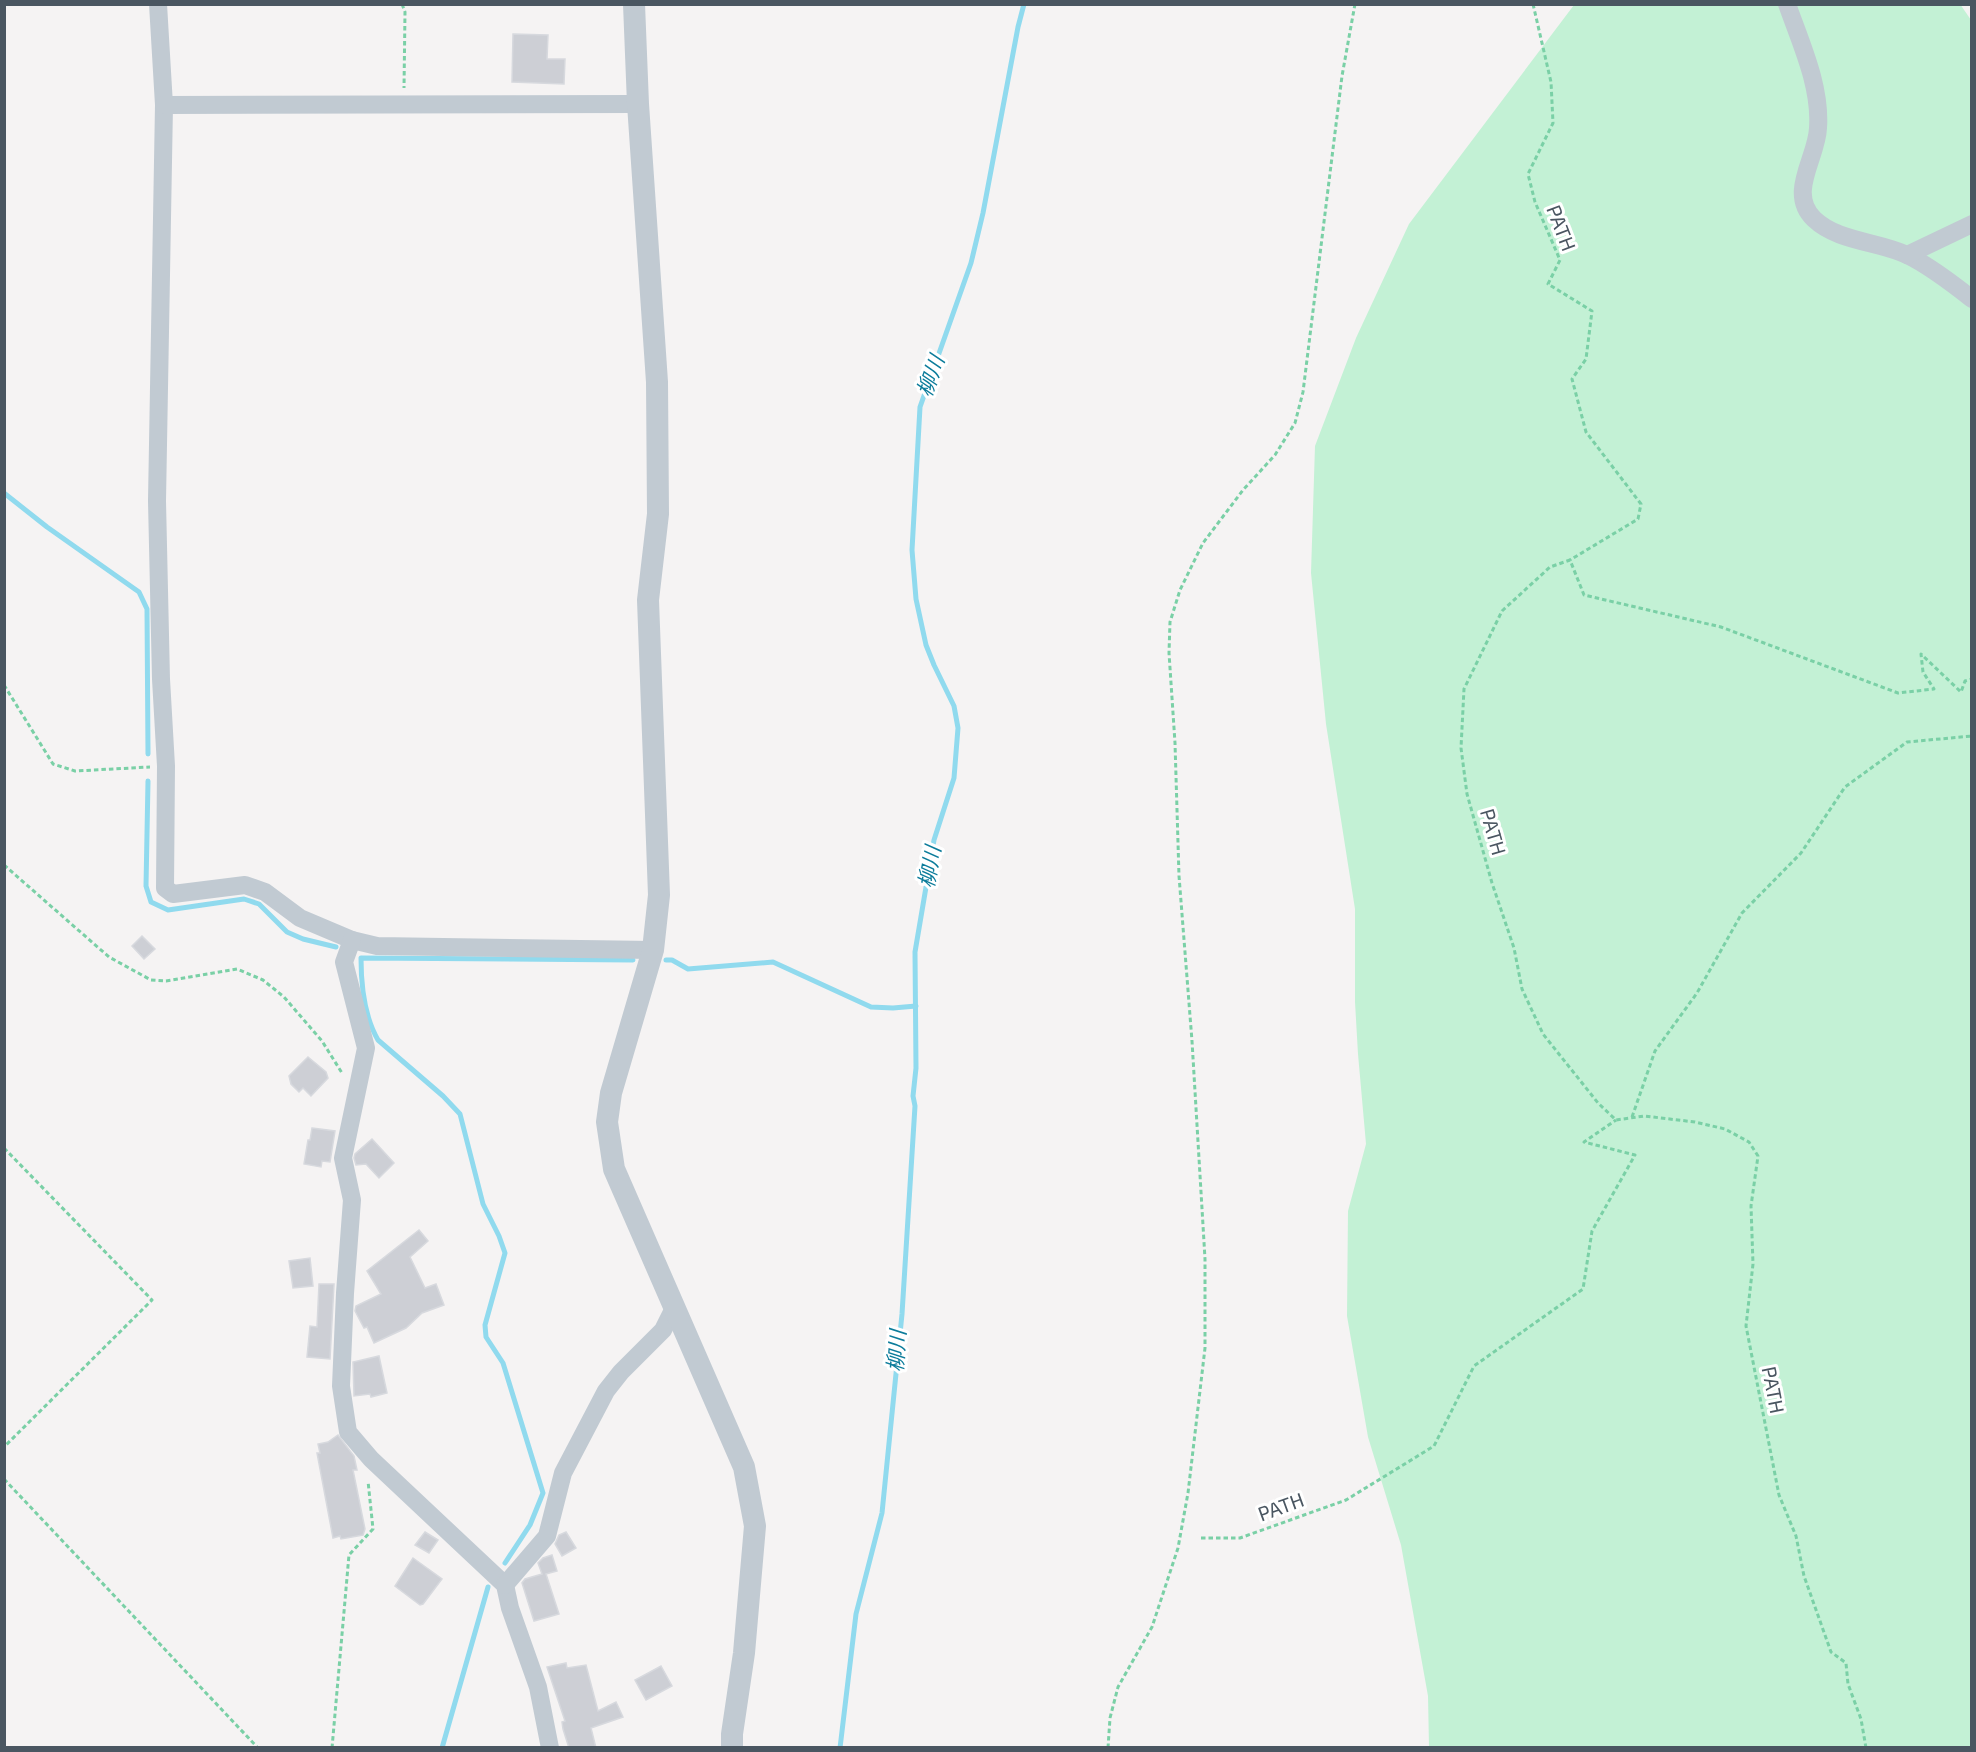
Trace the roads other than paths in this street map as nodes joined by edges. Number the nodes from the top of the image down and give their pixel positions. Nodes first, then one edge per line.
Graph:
1 (158, 4) edge
2 (634, 4) edge
3 (1787, 4) edge
4 (638, 104) junction
5 (164, 105) junction
6 (1971, 224) edge
7 (1907, 255) junction
8 (1971, 299) edge
9 (352, 940) junction
10 (652, 950) junction
11 (675, 1306) junction
12 (505, 1585) junction
13 (550, 1748) edge
14 (732, 1748) edge

1 - 5 street
2 - 4 street
3 - 7 street
4 - 5 street
4 - 10 street
5 - 9 street
6 - 7 street
7 - 8 street
9 - 10 street
9 - 12 street
10 - 11 street
11 - 12 street
11 - 14 street
12 - 13 street

